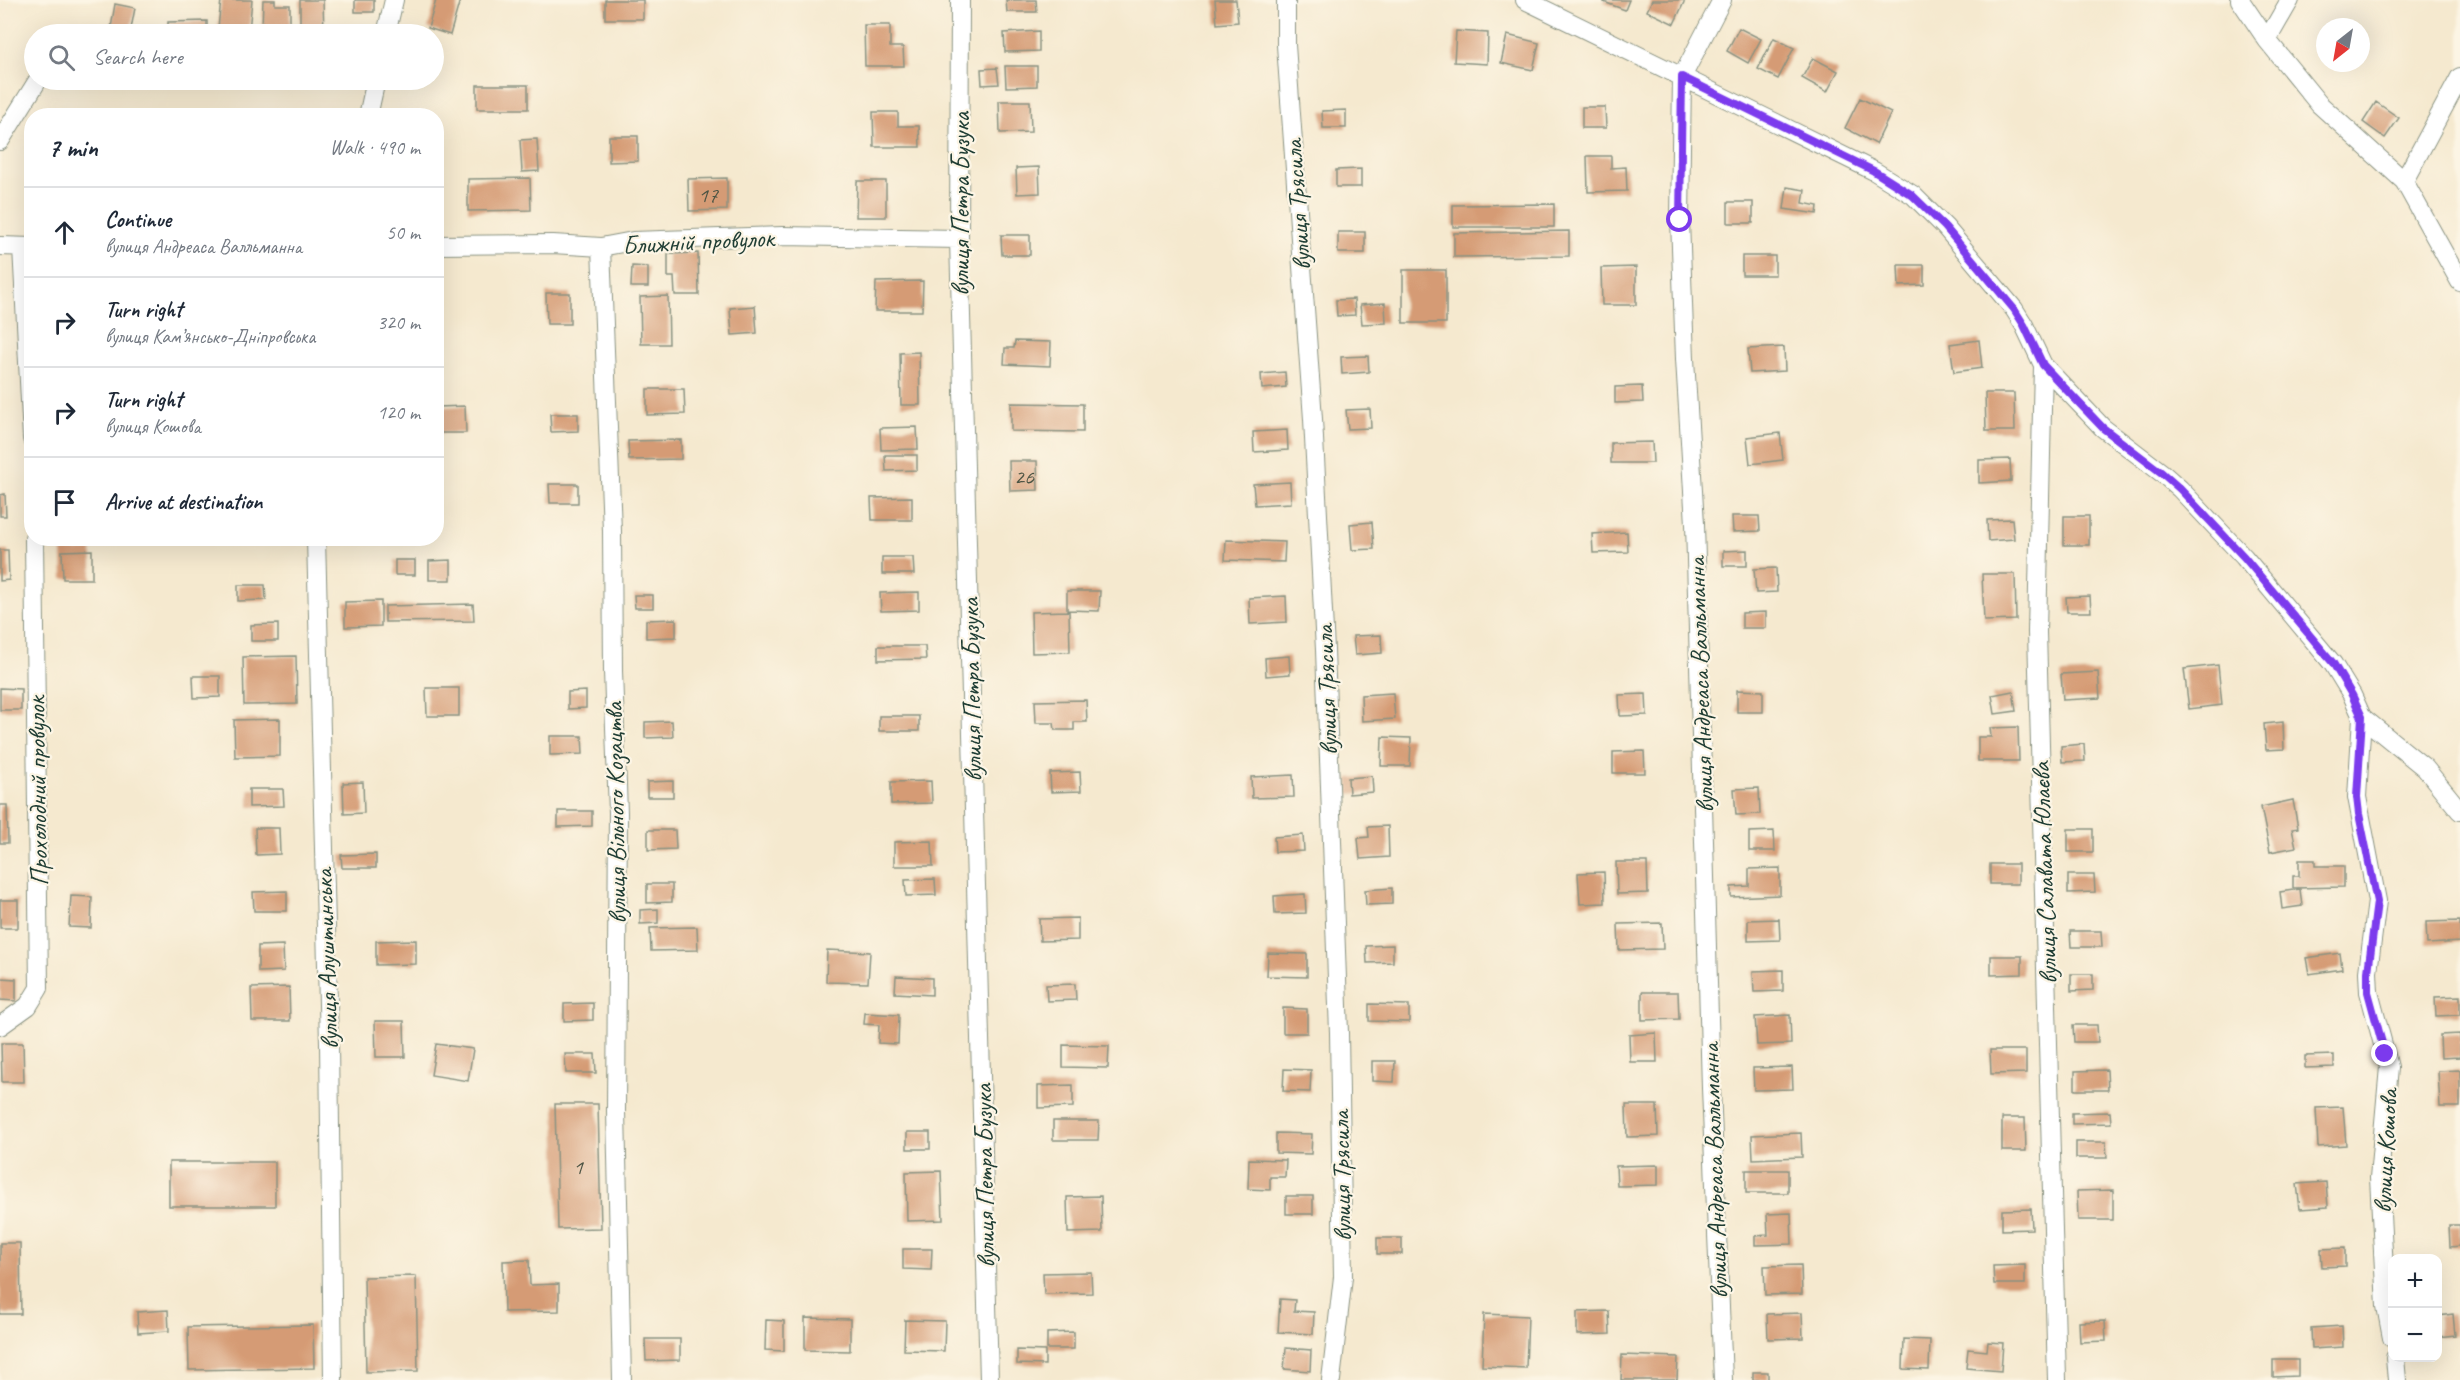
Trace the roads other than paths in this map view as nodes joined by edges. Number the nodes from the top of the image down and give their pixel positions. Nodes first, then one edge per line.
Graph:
1 (394, 0) edge
2 (960, 0) edge
3 (1286, 0) edge
4 (1525, 0) edge
5 (1722, 0) edge
6 (2240, 0) edge
7 (2290, 0) edge
8 (388, 24) edge
9 (2267, 40) junction
10 (2460, 76) edge
11 (1682, 77) junction
12 (32, 90) edge
13 (374, 90) edge
14 (370, 108) edge
15 (0, 141) edge
16 (2404, 181) junction
17 (959, 239) junction
18 (444, 245) edge
19 (0, 246) edge
20 (24, 247) edge
21 (601, 247) junction
22 (2460, 282) edge
23 (2043, 365) junction
24 (34, 546) edge
25 (316, 546) edge
26 (2362, 717) junction
27 (2460, 811) edge
28 (0, 1026) edge
29 (2388, 1317) edge
30 (2395, 1362) edge
31 (333, 1380) edge
32 (622, 1380) edge
33 (989, 1380) edge
34 (1331, 1380) edge
35 (1723, 1380) edge
36 (2057, 1380) edge
37 (2397, 1380) edge

1 - 8 street
2 - 17 street, вулиця Петра Бузука
3 - 34 street, вулиця Трясила
4 - 11 street
5 - 11 street, вулиця Андреаса Валльманна
6 - 9 street
7 - 9 street
9 - 16 street
10 - 16 street
11 - 23 street
11 - 35 street, вулиця Андреаса Валльманна
12 - 15 street
13 - 14 street
16 - 22 street
17 - 21 street, Ближній провулок
17 - 33 street, вулиця Петра Бузука
18 - 21 street, Ближній провулок
19 - 20 street
21 - 32 street, вулиця Вільного Козацтва
23 - 26 street
23 - 36 street, вулиця Салавата Юлаєва
24 - 28 street, Прохолодний провулок
25 - 31 street, вулиця Алуштинська
26 - 27 street
26 - 29 street, вулиця Кошова
30 - 37 street

